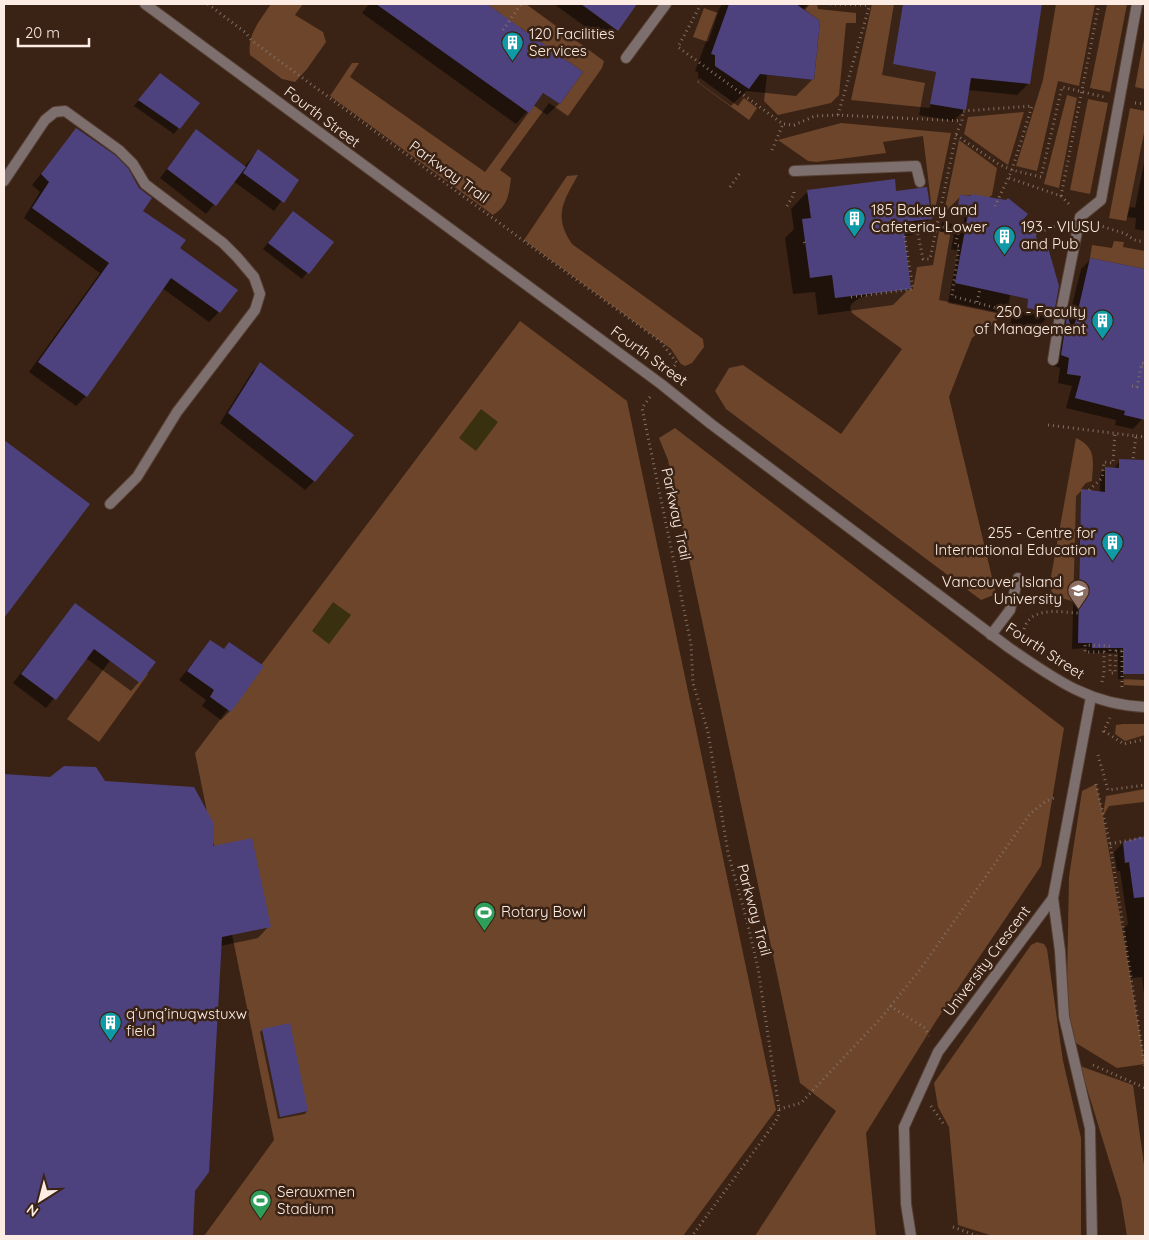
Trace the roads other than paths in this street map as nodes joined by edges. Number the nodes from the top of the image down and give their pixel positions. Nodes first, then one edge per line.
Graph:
1 (145, 4) edge
2 (666, 4) edge
3 (1137, 4) edge
4 (626, 58) dead end
5 (794, 171) dead end
6 (4, 182) edge
7 (920, 182) dead end
8 (1053, 360) dead end
9 (110, 504) dead end
10 (1018, 578) dead end
11 (991, 635) junction
12 (1091, 697) junction
13 (1145, 707) edge
14 (1053, 898) junction
15 (911, 1236) edge
16 (1092, 1236) edge

1 - 11 street, Fourth Street
2 - 4 street
3 - 8 street
5 - 7 street
6 - 9 street
10 - 11 street
11 - 12 street, Fourth Street
12 - 13 street, Fourth Street
12 - 14 street, University Crescent
14 - 15 street, University Crescent
14 - 16 street

